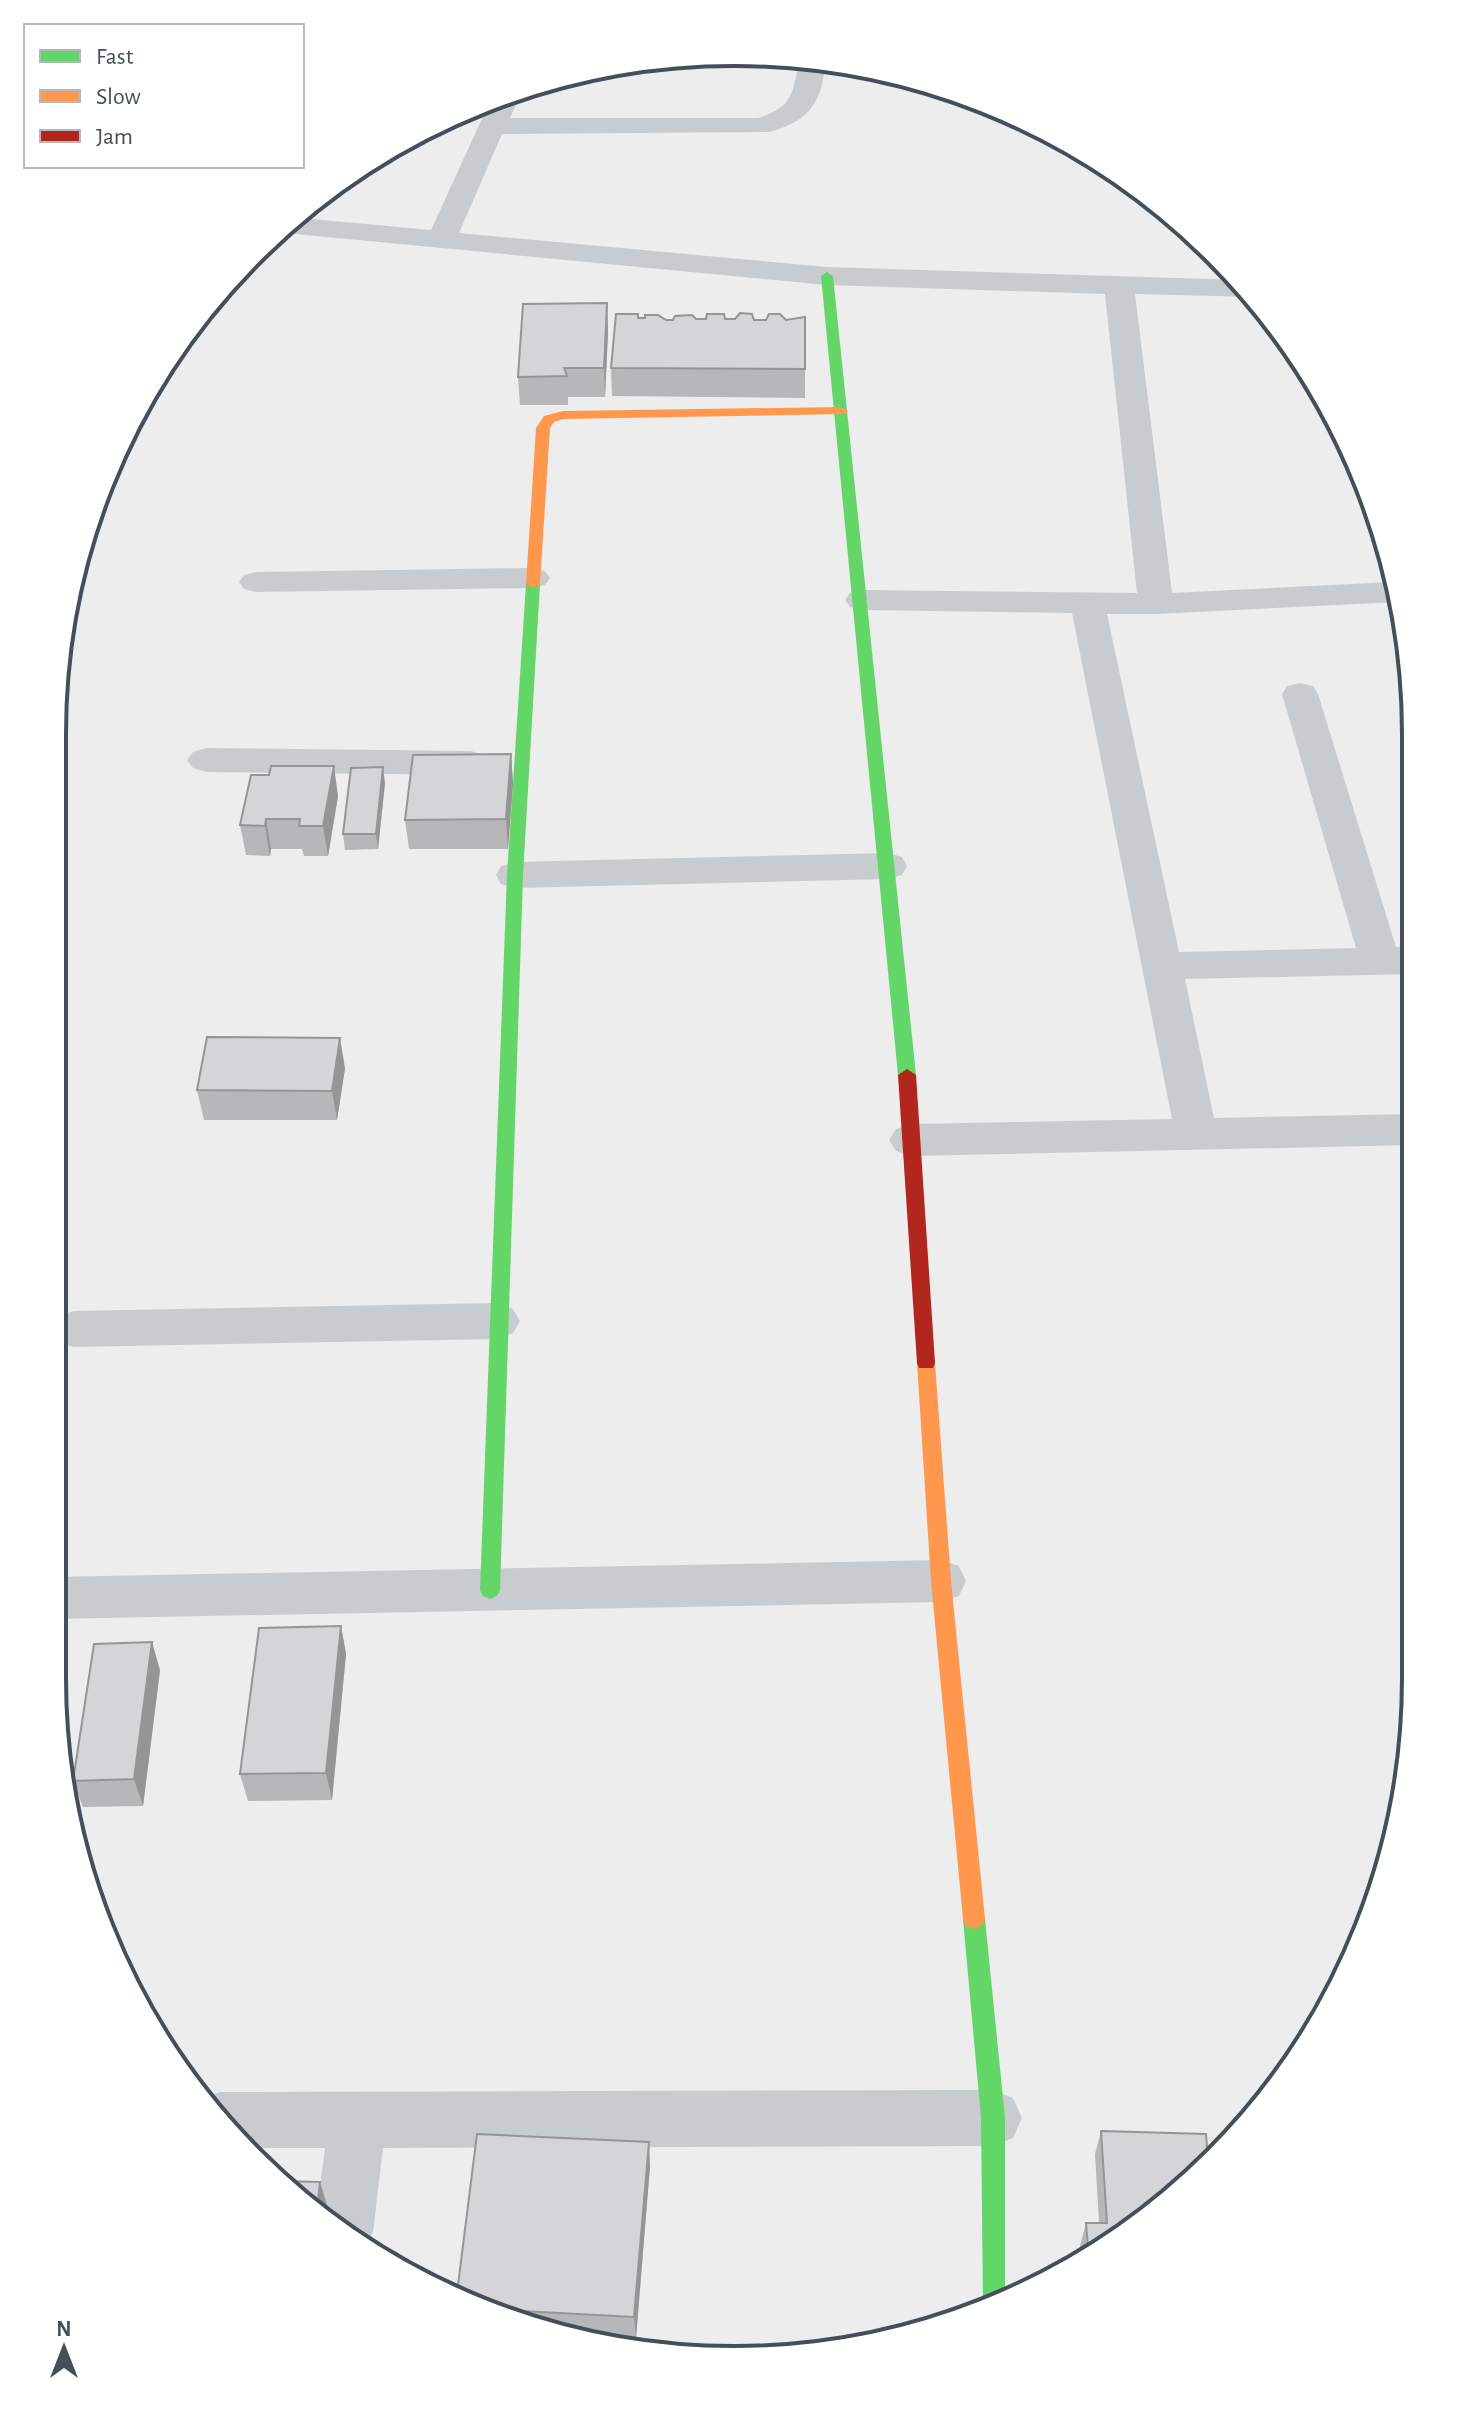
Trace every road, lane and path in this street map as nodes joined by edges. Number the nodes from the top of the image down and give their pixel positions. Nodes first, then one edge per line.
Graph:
1 (812, 71) edge
2 (501, 108) edge
3 (493, 126) junction
4 (300, 227) edge
5 (441, 240) junction
6 (827, 276) junction
7 (1119, 284) junction
8 (1231, 288) edge
9 (841, 411) junction
10 (533, 578) junction
11 (256, 582) dead end
12 (1386, 592) edge
13 (862, 600) junction
14 (1087, 603) junction
15 (1156, 604) junction
16 (1300, 694) dead end
17 (206, 760) dead end
18 (522, 764) junction
19 (888, 866) junction
20 (515, 875) junction
21 (1397, 960) edge
22 (1161, 966) junction
23 (1402, 1129) edge
24 (1196, 1134) junction
25 (911, 1140) junction
26 (497, 1321) junction
27 (74, 1329) dead end
28 (941, 1581) junction
29 (490, 1590) junction
30 (66, 1598) edge
31 (993, 2118) junction
32 (358, 2119) junction
33 (234, 2120) edge
34 (345, 2220) edge
35 (993, 2294) edge

1 - 3 street
2 - 3 street
3 - 5 street
4 - 5 street
5 - 6 street
6 - 7 street
6 - 9 street
7 - 8 street
7 - 15 street
9 - 10 street
9 - 13 street
10 - 11 street
10 - 18 street
12 - 15 street
13 - 14 street
13 - 19 street
14 - 15 street
14 - 22 street
16 - 21 street
17 - 18 street
18 - 20 street
19 - 20 street
19 - 25 street
20 - 26 street
21 - 22 street
22 - 24 street
23 - 24 street
24 - 25 street
25 - 28 street
26 - 27 street
26 - 29 street
28 - 29 street
28 - 31 street
29 - 30 street
31 - 32 street
31 - 35 street
32 - 33 street
32 - 34 street

